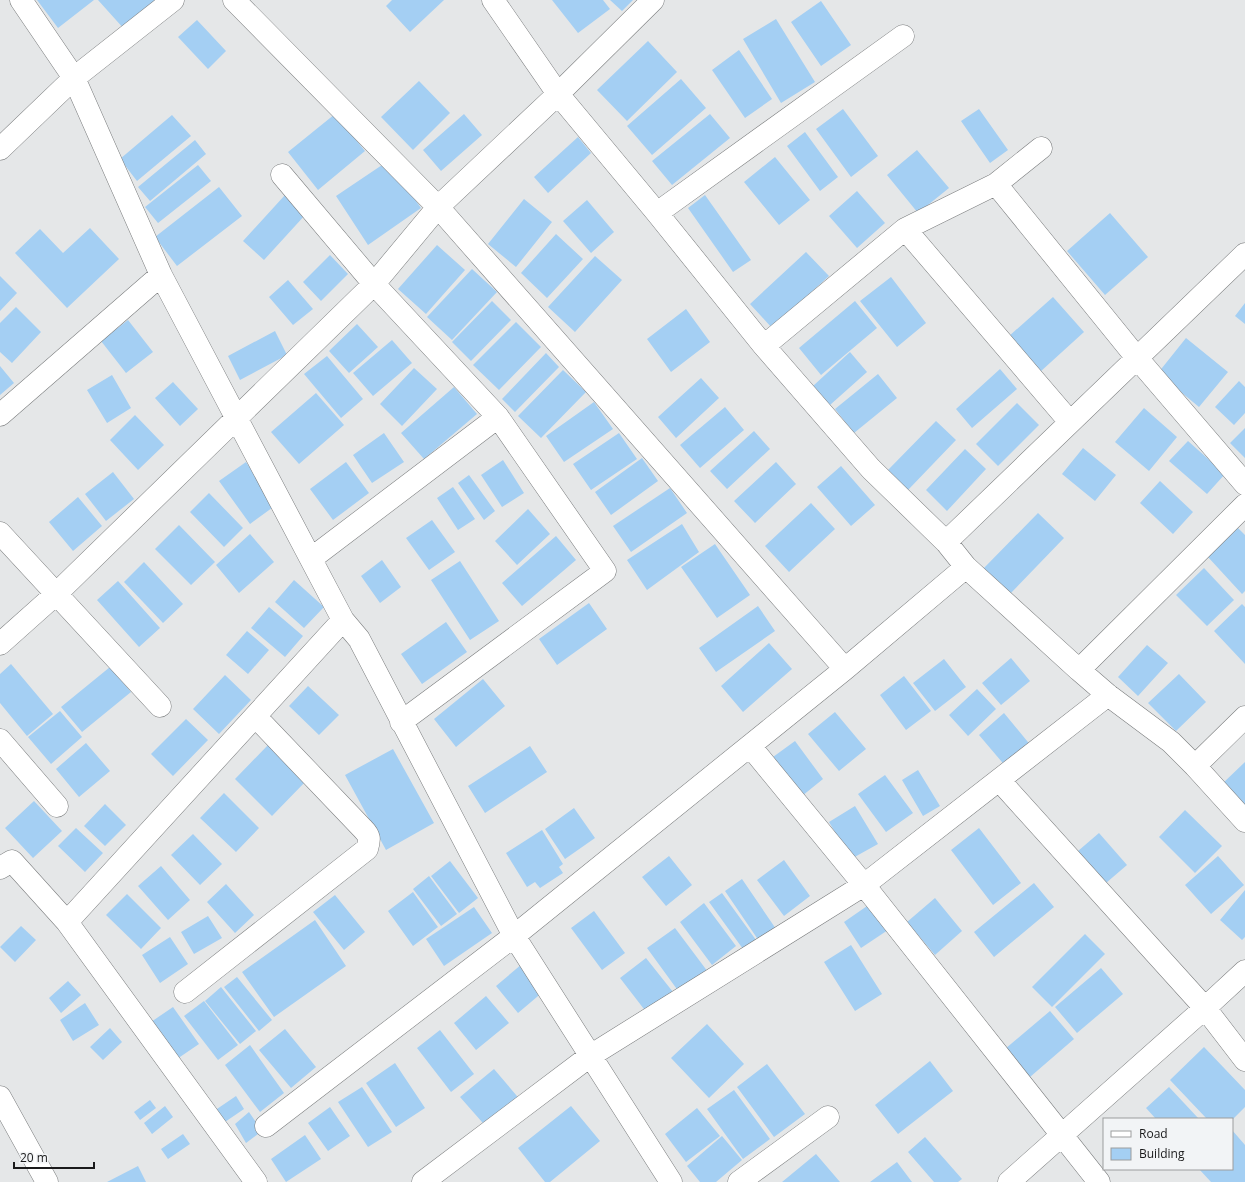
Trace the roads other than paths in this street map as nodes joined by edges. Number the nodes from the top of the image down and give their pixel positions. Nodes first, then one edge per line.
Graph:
1 (21, 0) edge
2 (173, 0) edge
3 (234, 0) edge
4 (493, 0) edge
5 (653, 0) edge
6 (903, 36) dead end
7 (74, 78) junction
8 (558, 94) junction
9 (1041, 148) dead end
10 (0, 149) edge
11 (282, 175) dead end
12 (996, 184) junction
13 (438, 207) junction
14 (657, 213) junction
15 (905, 229) junction
16 (1245, 254) edge
17 (161, 274) junction
18 (374, 284) junction
19 (764, 346) junction
20 (1137, 358) junction
21 (0, 415) edge
22 (498, 417) junction
23 (237, 419) junction
24 (1070, 422) junction
25 (1245, 484) edge
26 (1245, 505) edge
27 (0, 533) edge
28 (946, 542) junction
29 (312, 558) junction
30 (966, 567) junction
31 (56, 594) junction
32 (343, 620) junction
33 (0, 644) edge
34 (845, 669) junction
35 (1079, 670) junction
36 (1108, 695) junction
37 (160, 706) dead end
38 (256, 717) junction
39 (1245, 718) edge
40 (401, 722) junction
41 (0, 740) edge
42 (750, 746) junction
43 (1195, 766) junction
44 (999, 780) junction
45 (57, 806) dead end
46 (1245, 821) edge
47 (0, 868) edge
48 (864, 885) junction
49 (67, 922) junction
50 (514, 936) junction
51 (1245, 970) edge
52 (185, 992) dead end
53 (1205, 1008) junction
54 (590, 1056) junction
55 (1245, 1060) edge
56 (2, 1104) edge
57 (828, 1117) dead end
58 (266, 1126) dead end
59 (1062, 1135) junction
60 (47, 1182) edge
61 (256, 1182) edge
62 (423, 1182) edge
63 (672, 1182) edge
64 (739, 1182) edge
65 (1009, 1182) edge
66 (1099, 1182) edge

1 - 7 street
2 - 7 street
3 - 13 street
4 - 8 street
5 - 8 street
6 - 14 street
7 - 10 street
7 - 17 street
8 - 13 street
8 - 14 street
9 - 12 street
11 - 18 street
12 - 15 street
12 - 20 street
13 - 18 street
13 - 34 street
14 - 19 street
15 - 19 street
15 - 24 street
16 - 20 street
17 - 21 street
17 - 23 street
18 - 22 street
18 - 23 street
19 - 28 street
20 - 24 street
20 - 25 street
22 - 29 street
22 - 40 street
23 - 29 street
23 - 31 street
24 - 28 street
26 - 35 street
27 - 31 street
28 - 30 street
29 - 32 street
30 - 34 street
30 - 35 street
31 - 33 street
31 - 37 street
32 - 38 street
32 - 40 street
34 - 42 street
35 - 36 street
36 - 43 street
36 - 44 street
38 - 49 street
38 - 52 street
39 - 43 street
40 - 50 street
41 - 45 street
42 - 48 street
42 - 50 street
43 - 46 street
44 - 48 street
44 - 53 street
47 - 49 street
48 - 54 street
48 - 59 street
49 - 61 street
50 - 54 street
50 - 58 street
51 - 53 street
53 - 55 street
53 - 59 street
54 - 62 street
54 - 63 street
56 - 60 street
57 - 64 street
59 - 65 street
59 - 66 street

